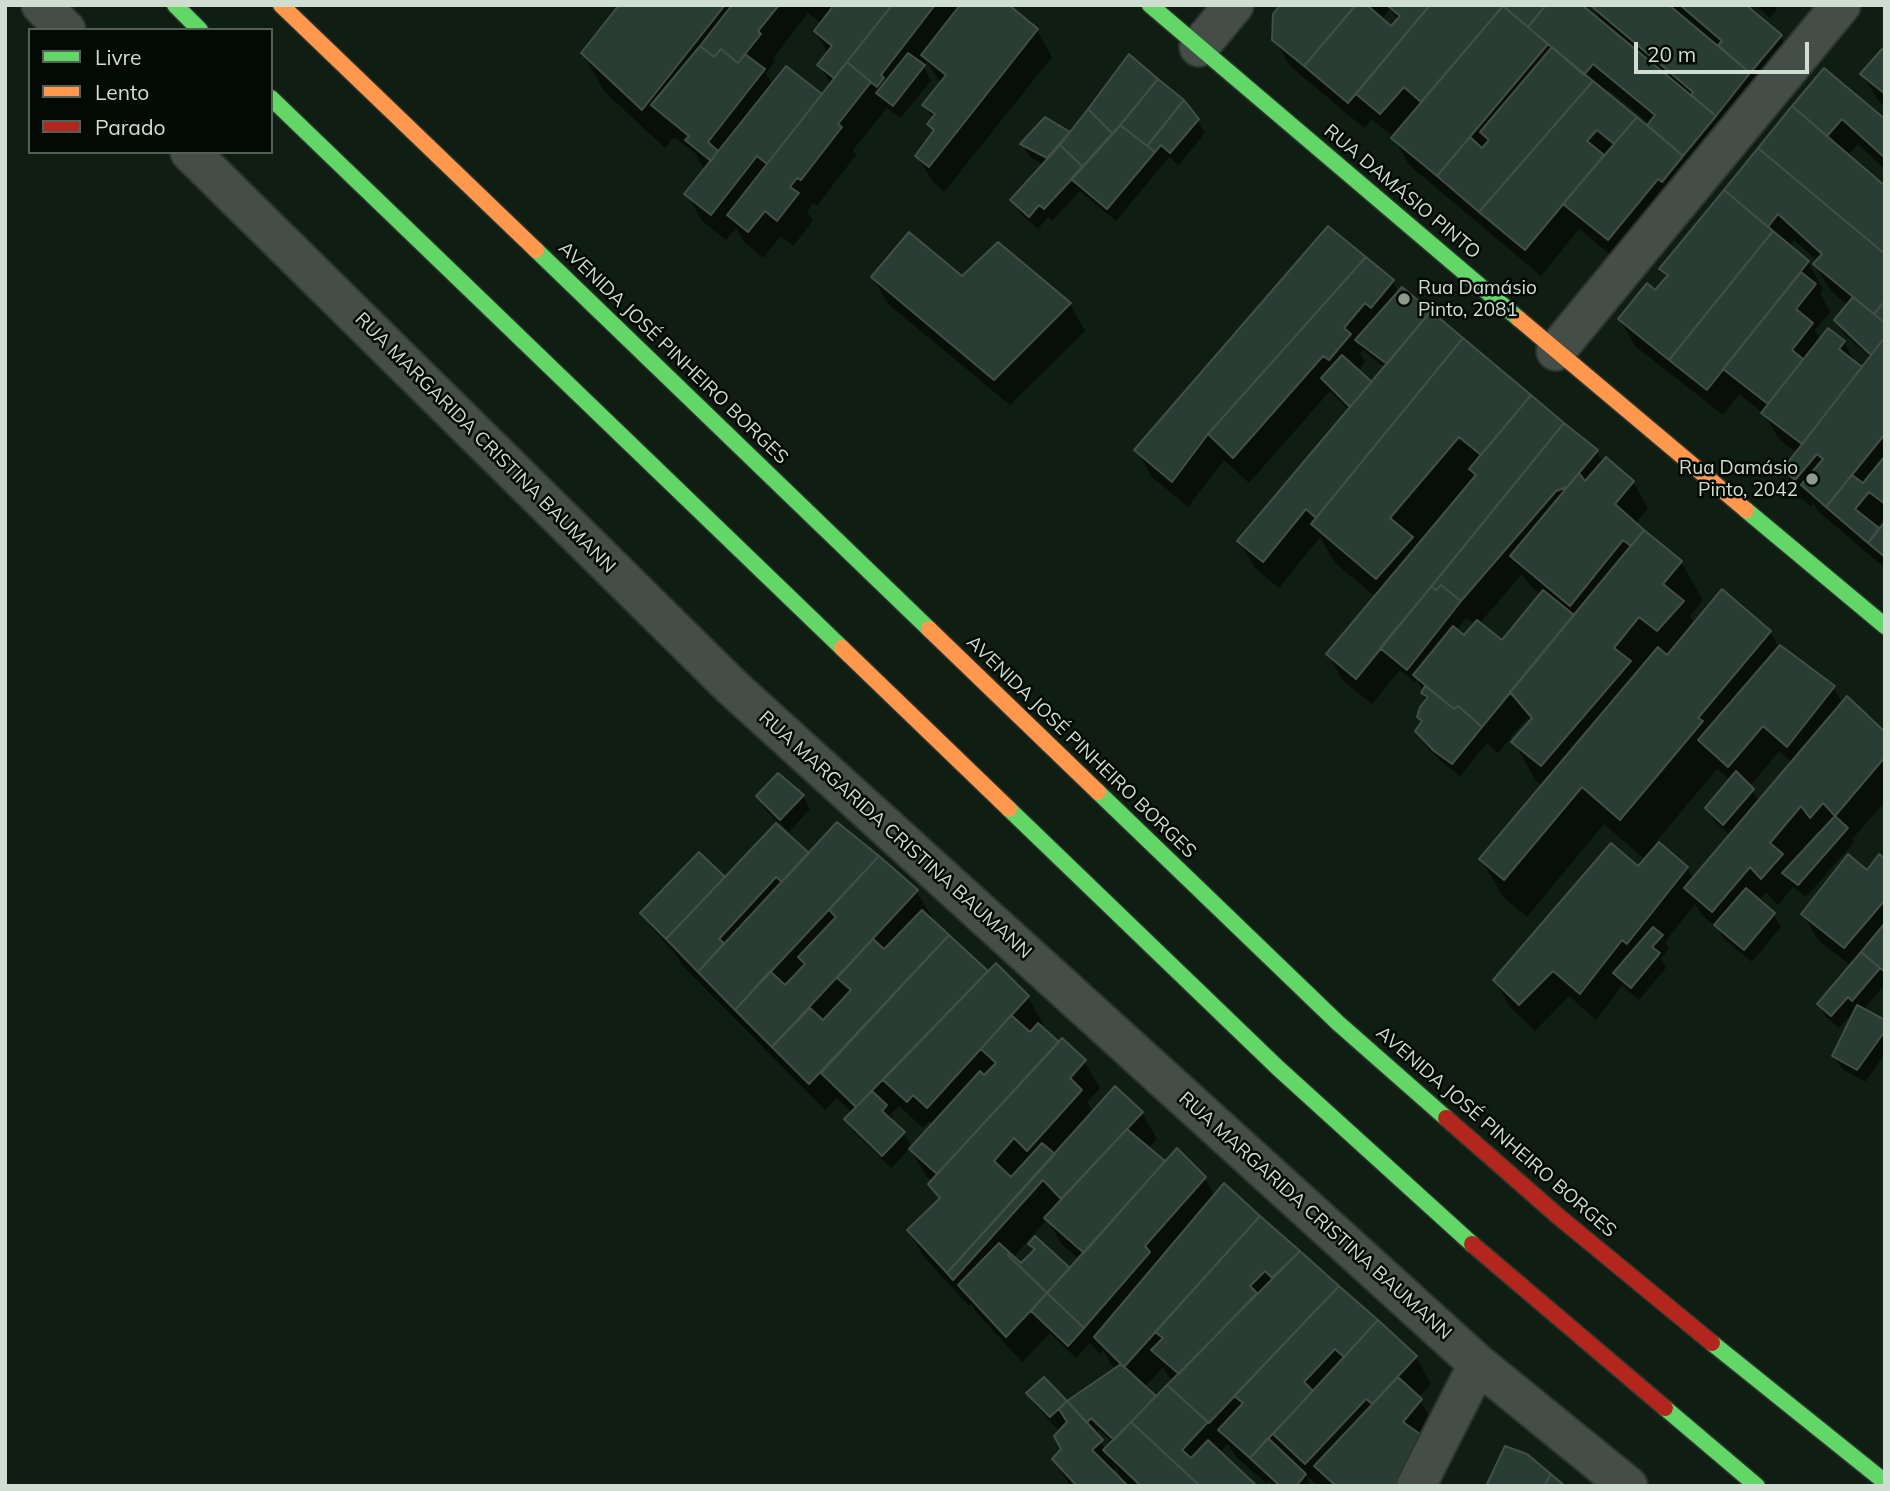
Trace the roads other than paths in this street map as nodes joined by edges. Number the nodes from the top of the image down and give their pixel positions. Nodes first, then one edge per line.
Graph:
1 (41, 5) edge
2 (175, 5) edge
3 (281, 5) edge
4 (1150, 5) edge
5 (1234, 5) edge
6 (1840, 5) edge
7 (64, 28) edge
8 (198, 28) edge
9 (1199, 47) junction
10 (273, 100) edge
11 (192, 154) edge
12 (1556, 351) junction
13 (1885, 626) edge
14 (1478, 1364) junction
15 (1885, 1482) edge
16 (1416, 1486) edge
17 (1628, 1486) edge
18 (1757, 1486) edge

1 - 7 street
2 - 8 main road
3 - 15 main road, AVENIDA JOSÉ PINHEIRO BORGES
4 - 9 main road, RUA DAMÁSIO PINTO
5 - 9 street
6 - 12 street
9 - 12 main road, RUA DAMÁSIO PINTO
10 - 18 main road
11 - 14 street, RUA MARGARIDA CRISTINA BAUMANN
12 - 13 main road, RUA DAMÁSIO PINTO
14 - 16 street
14 - 17 street, RUA MARGARIDA CRISTINA BAUMANN

